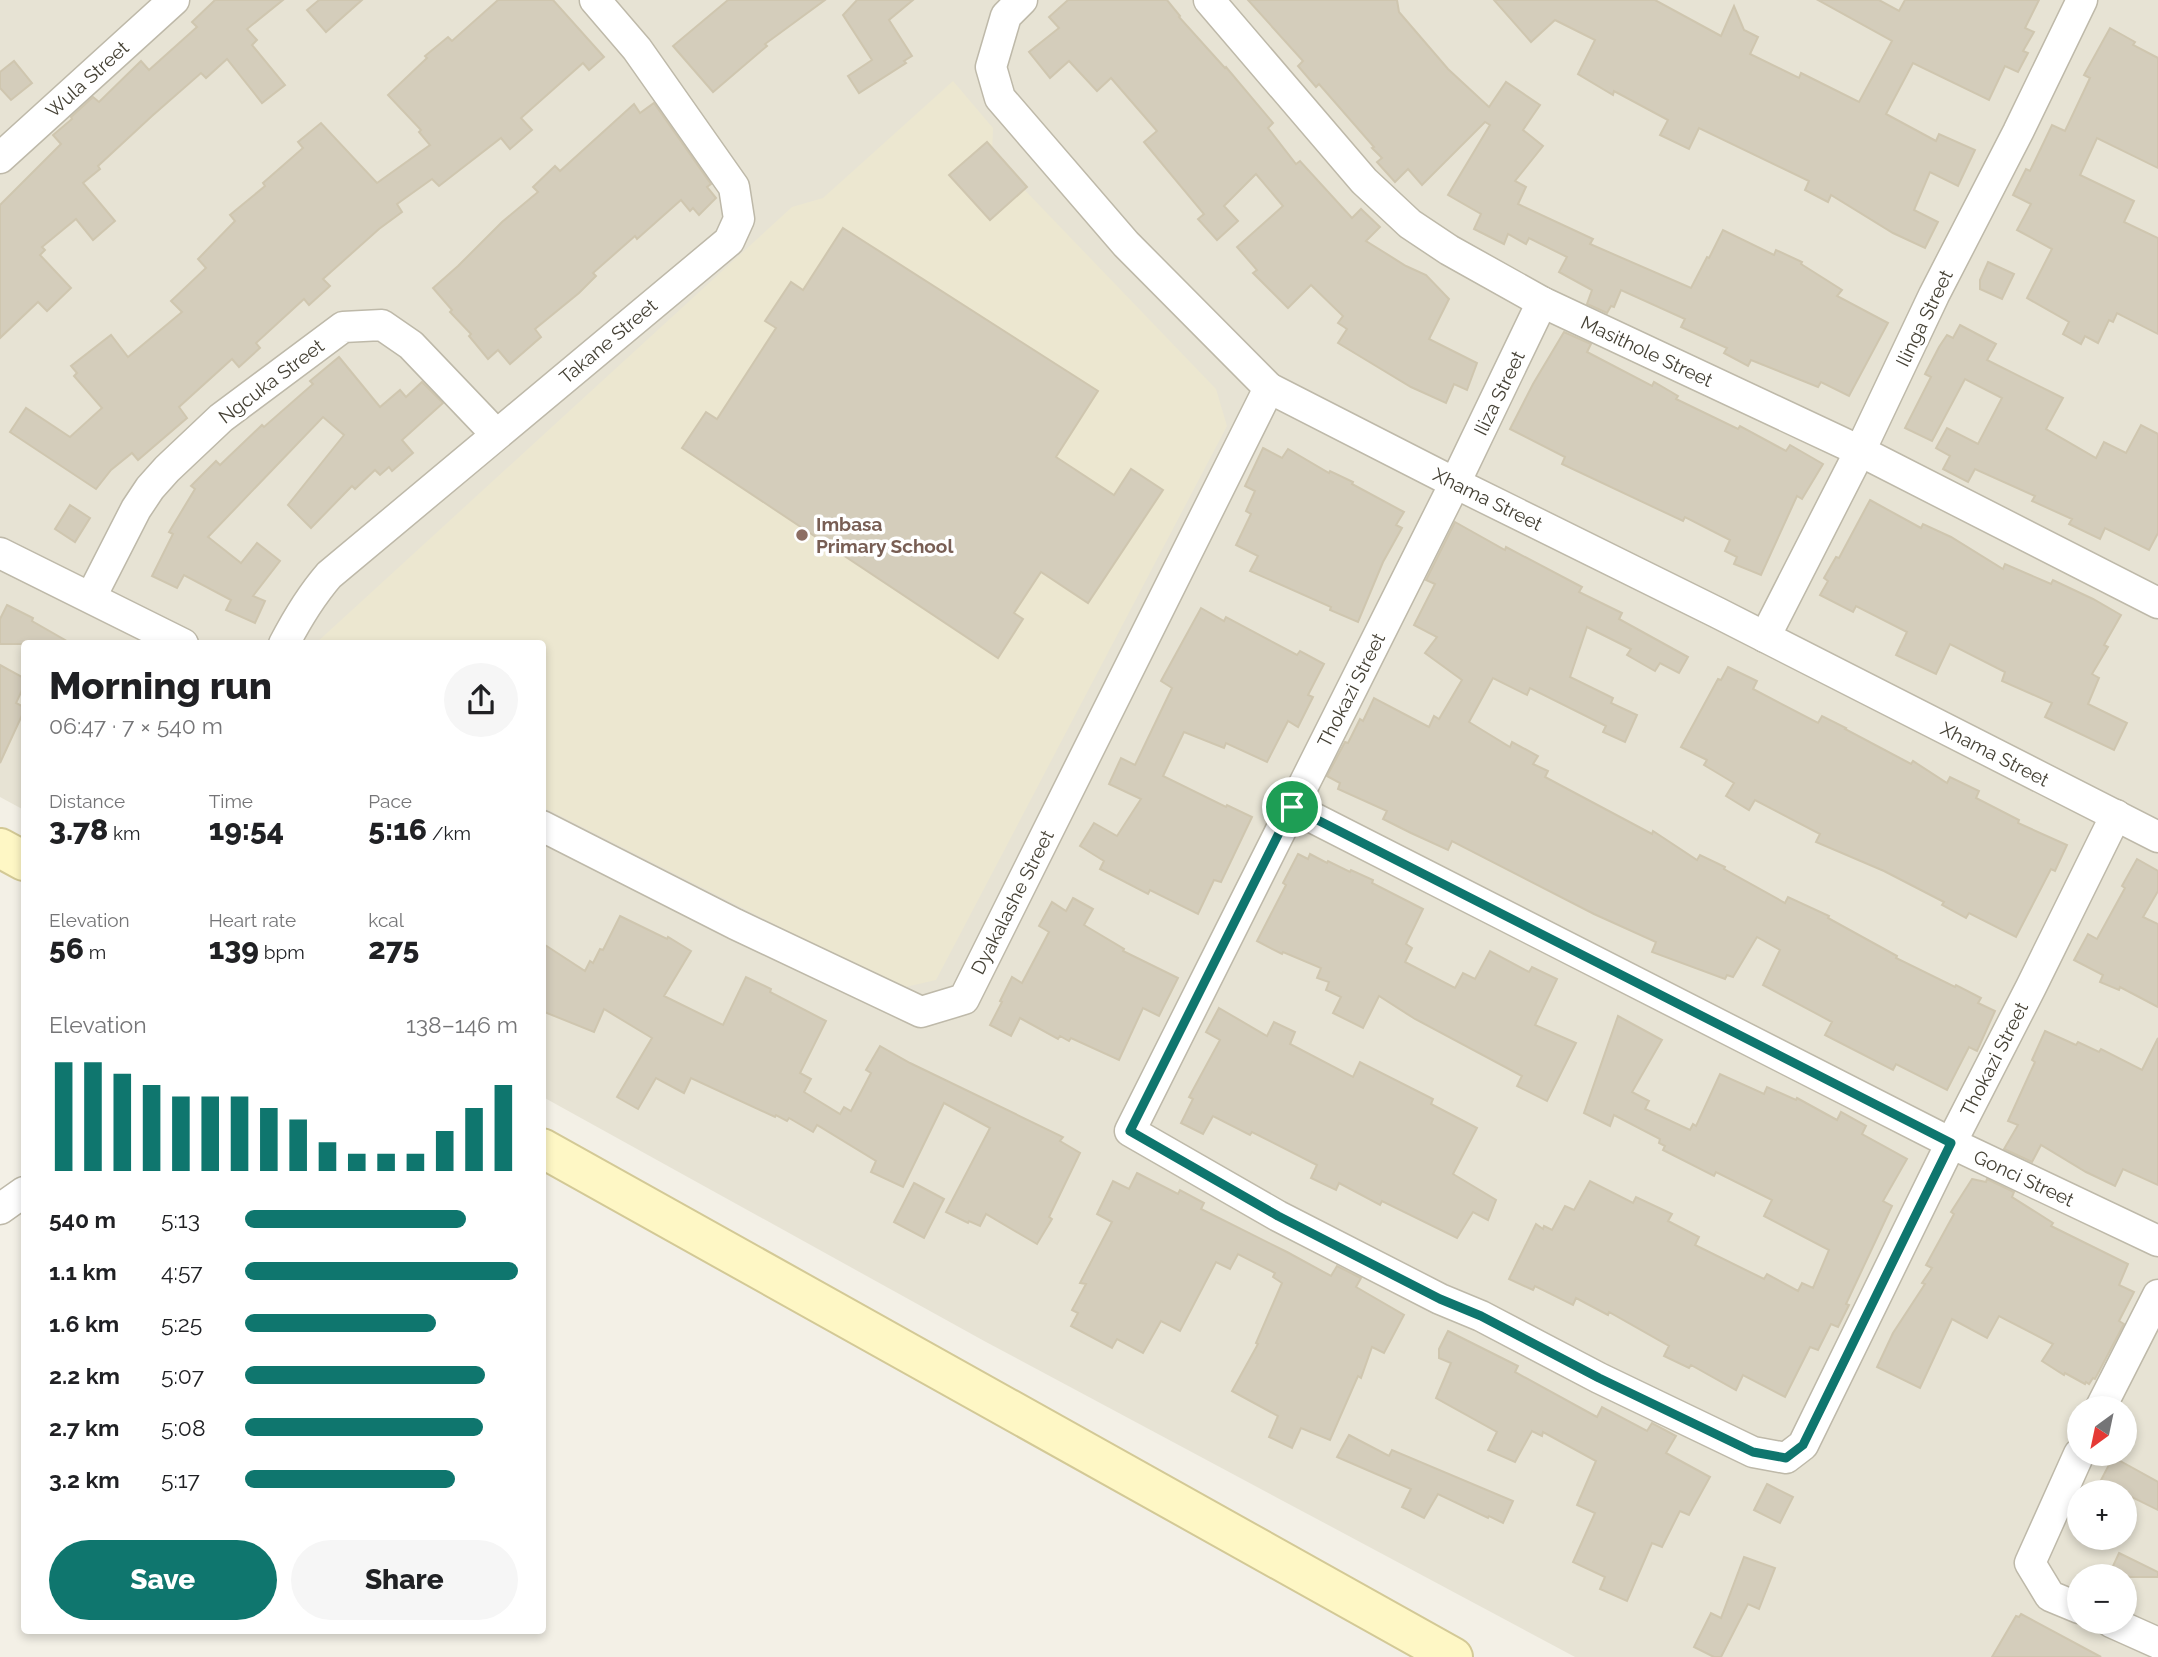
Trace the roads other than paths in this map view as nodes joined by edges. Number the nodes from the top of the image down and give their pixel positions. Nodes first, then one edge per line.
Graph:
1 (174, 0) edge
2 (595, 0) edge
3 (1022, 0) edge
4 (1209, 0) edge
5 (2082, 0) edge
6 (0, 158) edge
7 (1542, 302) junction
8 (1269, 388) junction
9 (496, 434) junction
10 (1860, 451) junction
11 (1455, 483) junction
12 (0, 553) edge
13 (91, 597) junction
14 (2158, 603) edge
15 (1765, 637) junction
16 (175, 640) edge
17 (286, 640) edge
18 (1292, 807) junction
19 (2116, 814) junction
20 (546, 828) edge
21 (2158, 836) edge
22 (0, 848) edge
23 (21, 859) edge
24 (1951, 1143) junction
25 (546, 1150) edge
26 (21, 1194) edge
27 (0, 1209) edge
28 (2158, 1241) edge
29 (2158, 1295) edge
30 (2107, 1396) edge
31 (2074, 1466) edge
32 (2067, 1603) edge
33 (2137, 1634) edge
34 (2158, 1643) edge
35 (1453, 1657) edge

1 - 6 street, Wula Street
2 - 9 street, Takane Street
3 - 8 street, Xhama Street
4 - 7 street, Masithole Street
5 - 10 street, Ilinga Street
7 - 10 street, Masithole Street
7 - 11 street, Iliza Street
8 - 11 street, Xhama Street
8 - 20 street, Dyakalashe Street
9 - 13 street, Ngcuka Street
9 - 17 street, Takane Street
10 - 14 street, Masithole Street
10 - 15 street, Ilinga Street
11 - 15 street, Xhama Street
11 - 18 street, Thokazi Street
12 - 13 street
13 - 16 street
15 - 19 street, Xhama Street
18 - 24 street, Gonci Street
18 - 24 street, Thokazi Street
19 - 21 street, Xhama Street
19 - 24 street, Thokazi Street
22 - 23 main road
24 - 28 street, Gonci Street
25 - 35 main road
26 - 27 street
29 - 30 street
31 - 32 street
33 - 34 street

